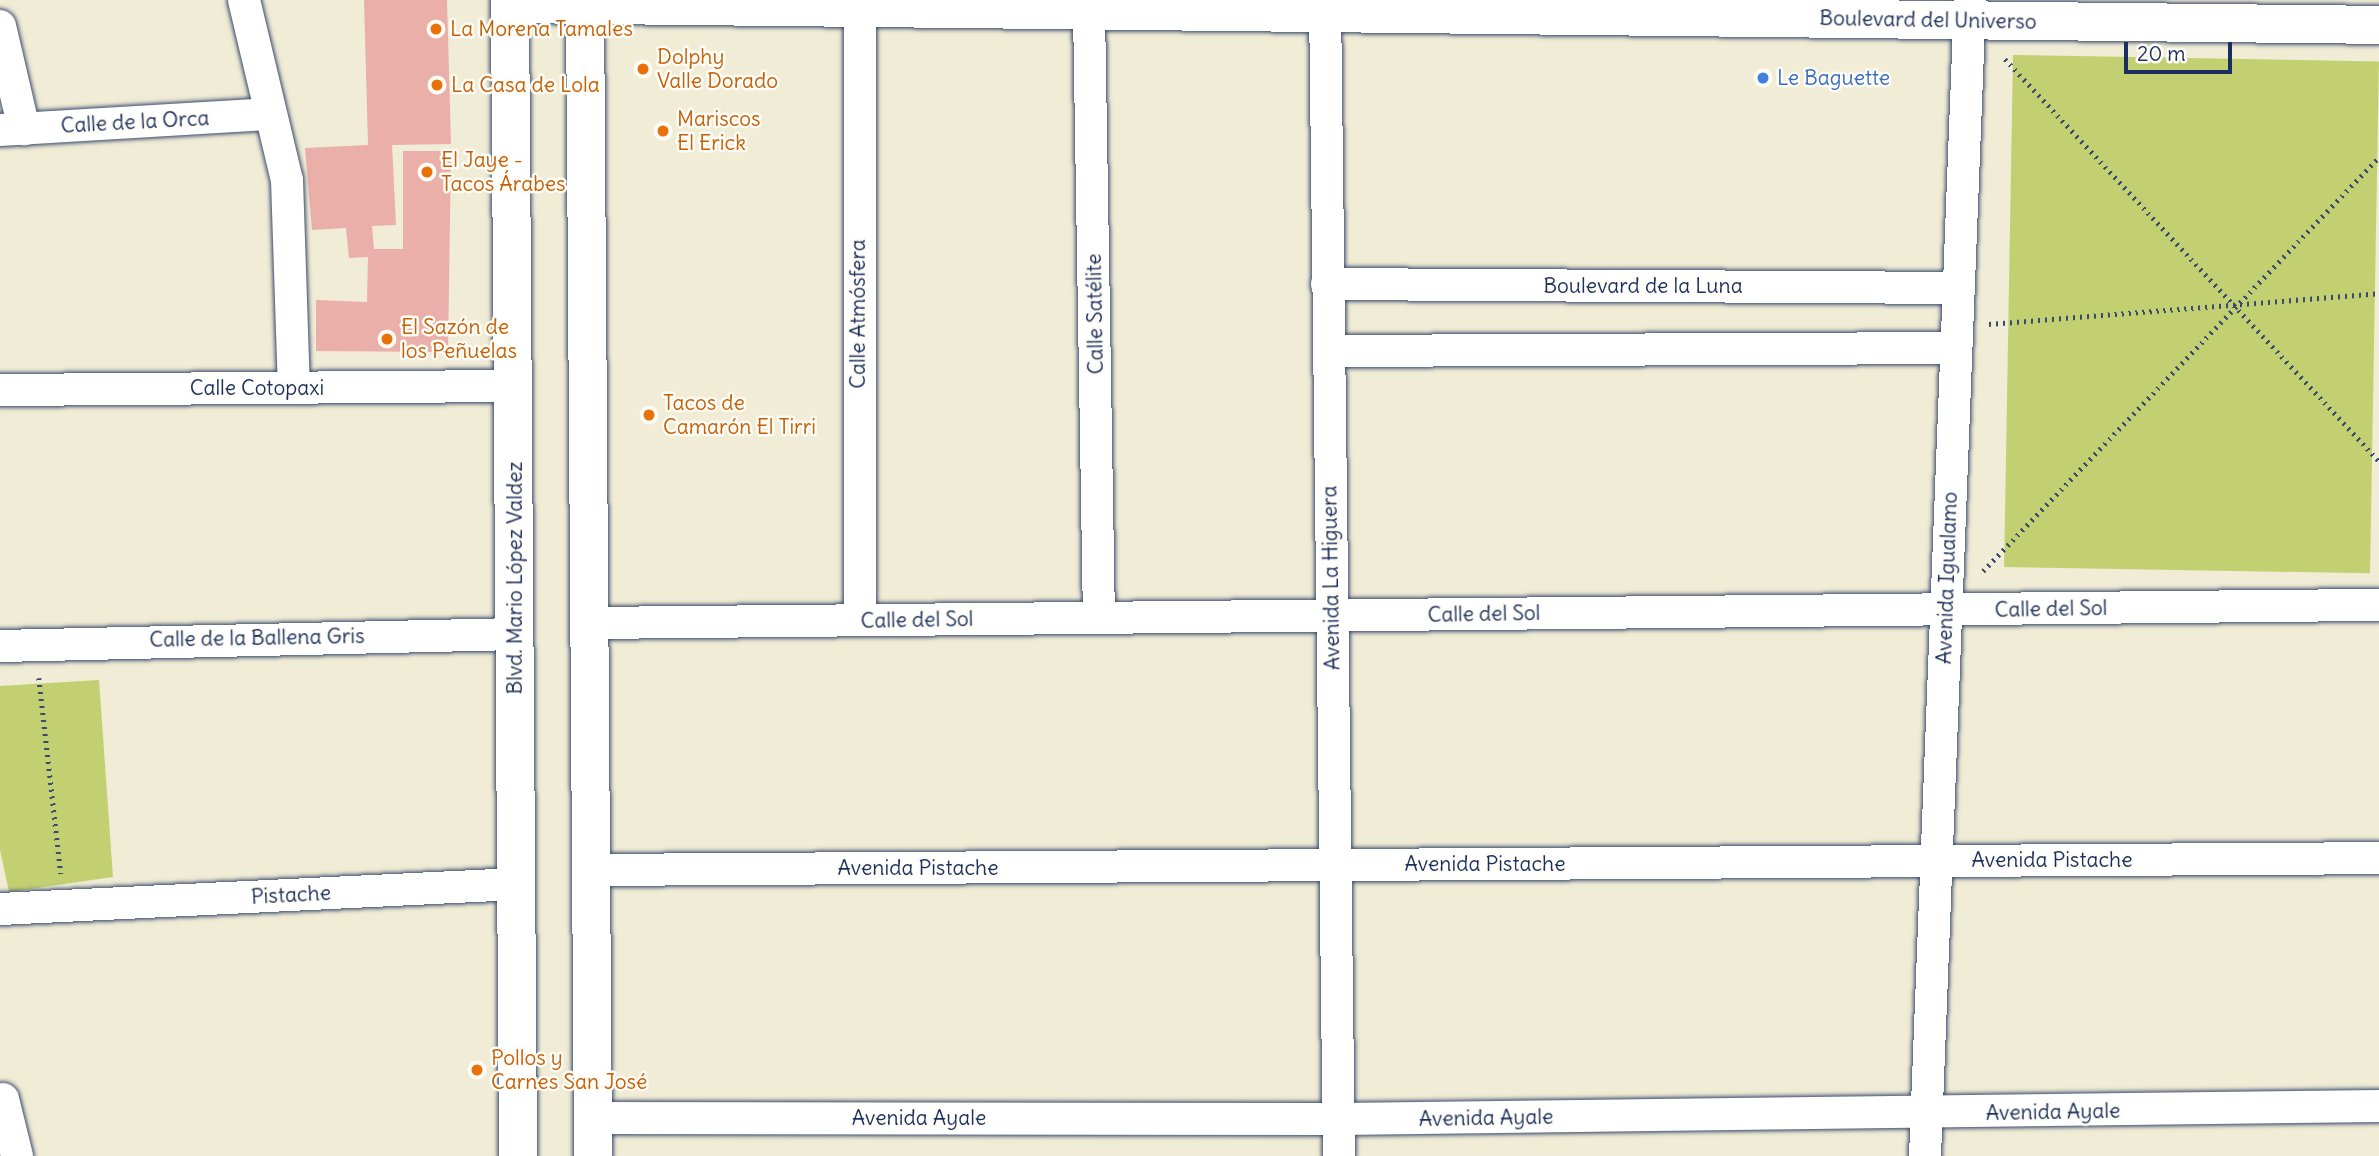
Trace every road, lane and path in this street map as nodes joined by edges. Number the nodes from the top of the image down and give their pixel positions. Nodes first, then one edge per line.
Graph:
1 (244, 0) edge
2 (510, 2) edge
3 (585, 3) edge
4 (861, 4) edge
5 (1325, 7) edge
6 (1970, 10) edge
7 (1089, 11) junction
8 (2379, 25) edge
9 (0, 26) edge
10 (269, 114) junction
11 (12, 129) edge
12 (2379, 157) edge
13 (1327, 284) junction
14 (1959, 288) junction
15 (2379, 293) edge
16 (2233, 304) junction
17 (1956, 337) junction
18 (1329, 351) junction
19 (515, 386) junction
20 (293, 388) junction
21 (0, 390) edge
22 (2379, 461) edge
23 (2379, 606) edge
24 (1946, 610) junction
25 (1332, 615) junction
26 (1099, 618) junction
27 (860, 620) junction
28 (590, 623) junction
29 (515, 634) junction
30 (34, 643) junction
31 (0, 646) edge
32 (2379, 858) edge
33 (1935, 861) junction
34 (1335, 865) junction
35 (591, 870) junction
36 (517, 884) junction
37 (65, 906) junction
38 (0, 909) edge
39 (2, 1099) dead end
40 (2379, 1106) edge
41 (1924, 1114) junction
42 (593, 1118) junction
43 (1339, 1119) junction
44 (18, 1156) edge
45 (518, 1156) edge
46 (593, 1156) edge
47 (1339, 1156) edge
48 (1925, 1156) edge

1 - 10 street
2 - 3 main road, Boulevard del Universo
2 - 19 main road, Blvd. Mario López Valdez
3 - 4 main road, Boulevard del Universo
3 - 28 main road
4 - 7 main road, Boulevard del Universo
4 - 27 street, Calle Atmósfera
5 - 6 main road, Boulevard del Universo
5 - 7 main road, Boulevard del Universo
5 - 13 street, Avenida La Higuera
6 - 8 main road, Boulevard del Universo
6 - 14 street, Avenida Igualamo
6 - 16 path
7 - 26 street, Calle Satélite
9 - 11 street
10 - 11 street, Calle de la Orca
10 - 20 street
12 - 16 path
13 - 14 street, Boulevard de la Luna
13 - 18 street, Avenida La Higuera
14 - 17 street, Avenida Igualamo
15 - 16 path
16 - 17 path
16 - 22 path
16 - 24 path
17 - 18 street
17 - 24 street, Avenida Igualamo
18 - 25 street, Avenida La Higuera
19 - 20 street, Calle Cotopaxi
19 - 29 main road, Blvd. Mario López Valdez
20 - 21 street, Calle Cotopaxi
23 - 24 street, Calle del Sol
24 - 25 street, Calle del Sol
24 - 33 street, Avenida Igualamo
25 - 26 street, Calle del Sol
25 - 34 street, Avenida La Higuera
26 - 27 street, Calle del Sol
27 - 28 street, Calle del Sol
28 - 35 main road
29 - 30 street, Calle de la Ballena Gris
29 - 36 main road, Blvd. Mario López Valdez
30 - 31 street, Calle de la Ballena Gris
30 - 37 path
32 - 33 street, Avenida Pistache
33 - 34 street, Avenida Pistache
33 - 41 street, Avenida Igualamo
34 - 35 street, Avenida Pistache
34 - 43 street, Avenida La Higuera
35 - 42 main road
36 - 37 street, Pistache
36 - 45 main road, Blvd. Mario López Valdez
37 - 38 street, Pistache
39 - 44 street
40 - 41 street, Avenida Ayale
41 - 43 street, Avenida Ayale
41 - 48 street, Avenida Igualamo
42 - 43 street, Avenida Ayale
42 - 46 main road
43 - 47 street, Avenida La Higuera

